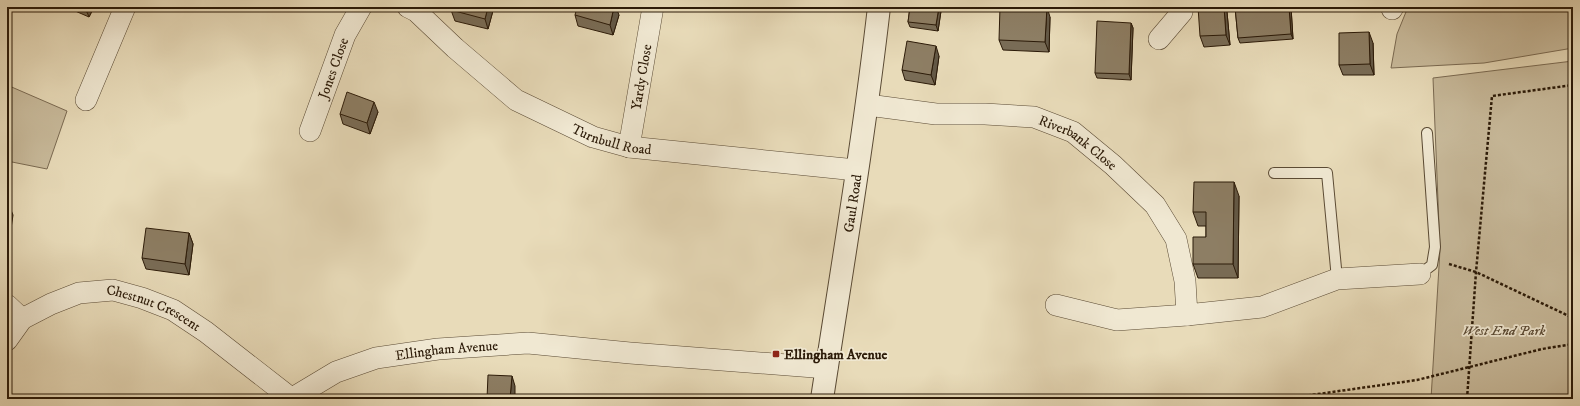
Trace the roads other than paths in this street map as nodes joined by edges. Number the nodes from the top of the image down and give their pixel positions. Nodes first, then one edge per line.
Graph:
1 (125, 7) edge
2 (361, 7) edge
3 (653, 7) edge
4 (879, 7) edge
5 (1183, 7) edge
6 (415, 8) edge
7 (1159, 39) dead end
8 (86, 100) dead end
9 (868, 104) junction
10 (310, 131) dead end
11 (1427, 133) dead end
12 (629, 147) junction
13 (856, 170) junction
14 (1274, 174) dead end
15 (1426, 267) joint
16 (1337, 279) junction
17 (1056, 305) dead end
18 (15, 312) edge
19 (1188, 315) junction
20 (7, 340) edge
21 (827, 368) junction
22 (291, 399) edge
23 (822, 399) edge

1 - 8 street
2 - 10 street, Jones Close
3 - 12 street, Yardy Close
4 - 9 street, Gaul Road
5 - 7 street
6 - 12 street, Turnbull Road
9 - 13 street, Gaul Road
9 - 19 street, Riverbank Close
11 - 15 lane
12 - 13 street, Turnbull Road
13 - 21 street, Gaul Road
14 - 16 lane
15 - 16 street
16 - 19 street
17 - 19 street
18 - 20 street, Chestnut Crescent
18 - 22 street, Chestnut Crescent
21 - 22 street, Ellingham Avenue
21 - 23 street, Gaul Road

